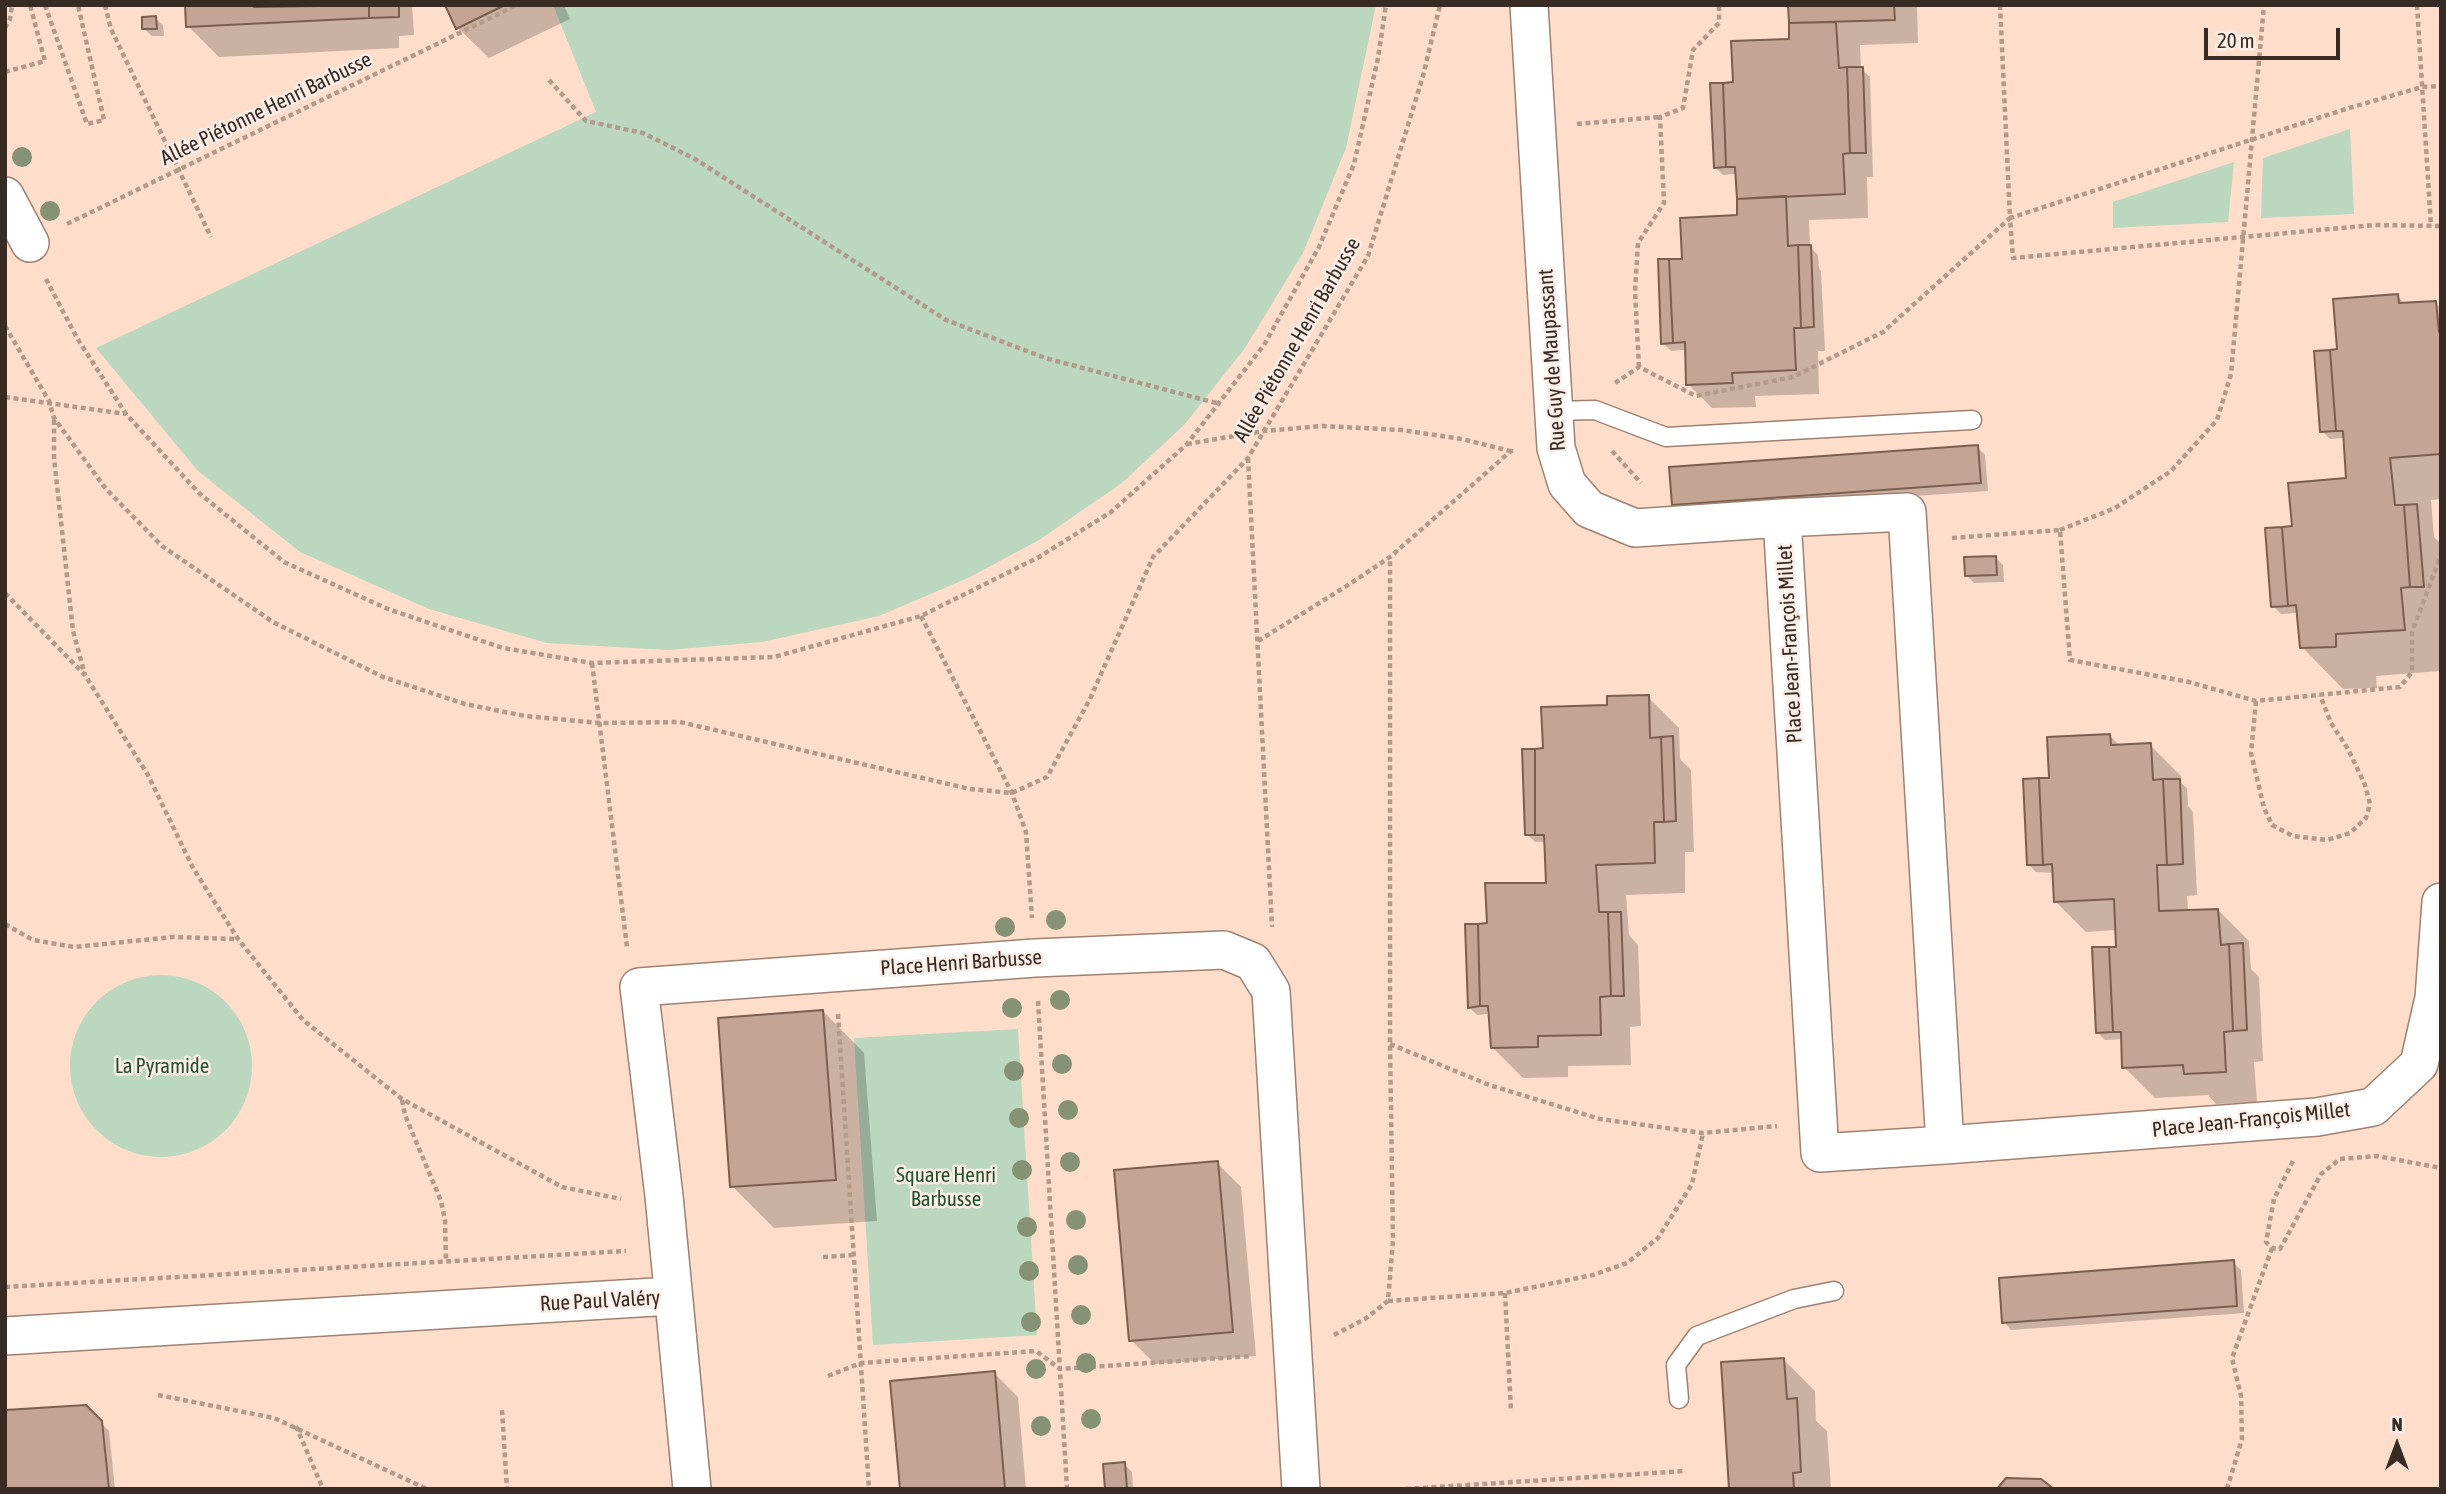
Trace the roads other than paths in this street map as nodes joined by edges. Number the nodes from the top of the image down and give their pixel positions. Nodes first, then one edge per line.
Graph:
1 (1529, 5) edge
2 (5, 196) edge
3 (30, 243) road end
4 (1553, 411) junction
5 (1972, 420) dead end
6 (1782, 518) junction
7 (2441, 902) edge
8 (1945, 1145) junction
9 (1834, 1291) dead end
10 (672, 1296) junction
11 (5, 1336) edge
12 (1679, 1399) dead end
13 (692, 1489) edge
14 (1301, 1489) edge

1 - 4 street, Rue Guy de Maupassant
2 - 3 street
4 - 5 lane
4 - 6 street, Rue Guy de Maupassant
6 - 8 street, Place Jean-François Millet
6 - 8 street, Place Jean-François Millet
7 - 8 street, Place Jean-François Millet
9 - 12 lane
10 - 11 street, Rue Paul Valéry
10 - 13 street
10 - 14 street, Place Henri Barbusse

